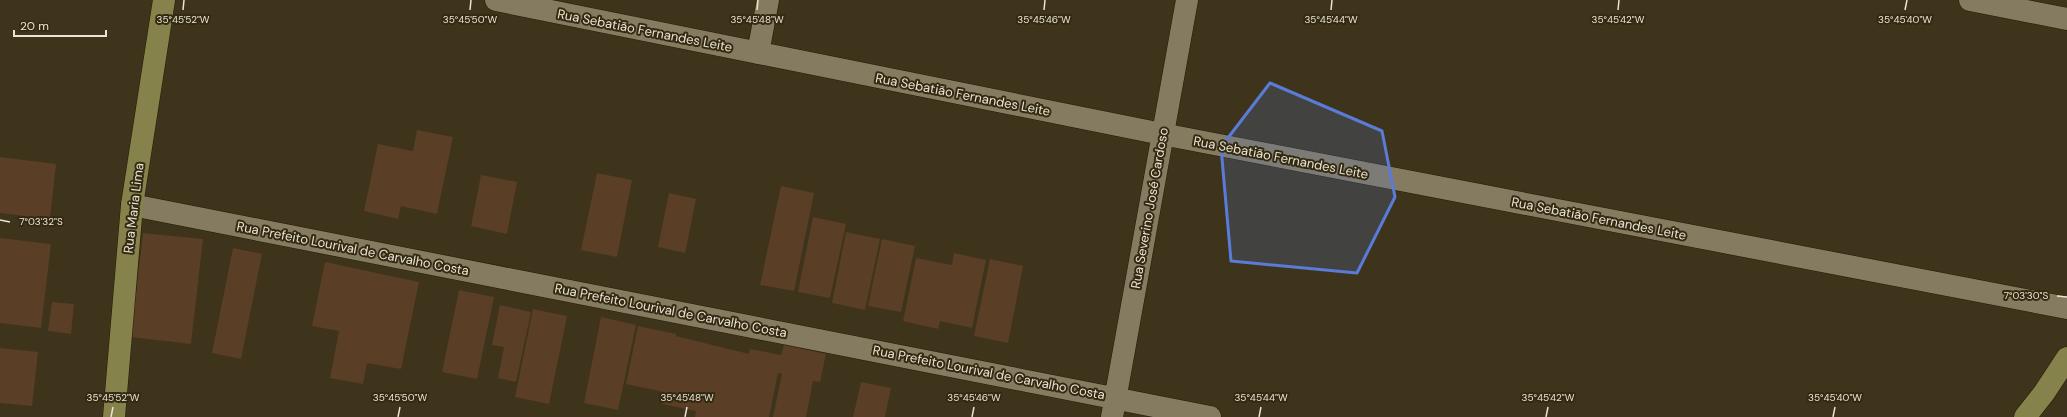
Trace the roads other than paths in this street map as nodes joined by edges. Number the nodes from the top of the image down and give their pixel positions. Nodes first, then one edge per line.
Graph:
1 (164, 0) edge
2 (496, 0) edge
3 (768, 0) edge
4 (1187, 0) edge
5 (1970, 0) edge
6 (2067, 18) edge
7 (758, 53) junction
8 (1162, 134) junction
9 (132, 205) junction
10 (2067, 308) edge
11 (2067, 358) edge
12 (1114, 407) edge
13 (114, 417) edge
14 (1210, 417) edge
15 (2025, 417) edge

1 - 9 street, Rua Maria Lima
2 - 7 street, Rua Sebatião Fernandes Leite
3 - 7 street
4 - 8 street, Rua Severino José Cardoso
5 - 6 street
7 - 8 street, Rua Sebatião Fernandes Leite
8 - 10 street, Rua Sebatião Fernandes Leite
8 - 12 street, Rua Severino José Cardoso
9 - 12 street, Rua Prefeito Lourival de Carvalho Costa
9 - 13 street, Rua Maria Lima
11 - 15 street
12 - 14 street, Rua Prefeito Lourival de Carvalho Costa

